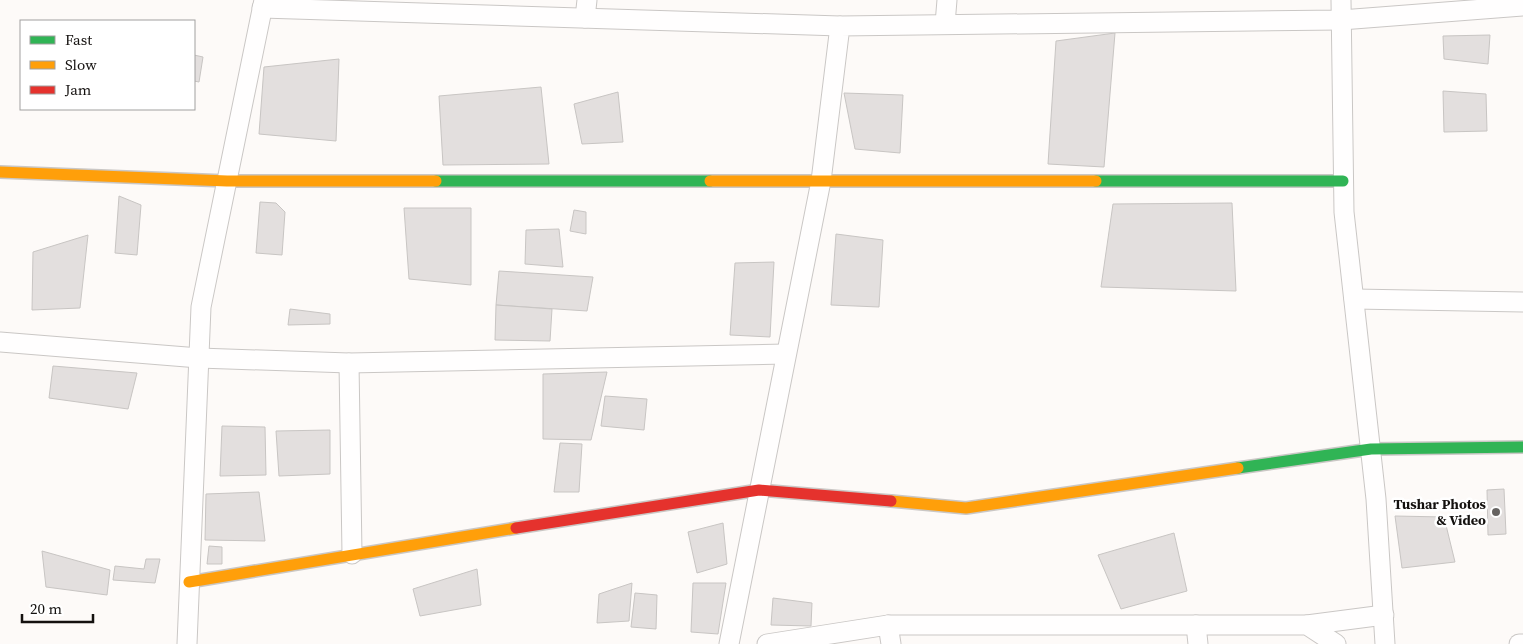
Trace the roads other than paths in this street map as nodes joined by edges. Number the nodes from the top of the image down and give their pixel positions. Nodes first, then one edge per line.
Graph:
1 (947, 0) edge
2 (1341, 0) edge
3 (263, 4) edge
4 (427, 6) edge
5 (1523, 6) edge
6 (586, 9) edge
7 (1341, 20) junction
8 (945, 24) junction
9 (840, 26) junction
10 (0, 172) edge
11 (228, 181) junction
12 (821, 181) junction
13 (1343, 181) junction
14 (1354, 299) junction
15 (1523, 302) edge
16 (0, 342) edge
17 (786, 354) junction
18 (199, 358) junction
19 (349, 363) junction
20 (1523, 447) edge
21 (1370, 449) junction
22 (759, 490) junction
23 (352, 554) junction
24 (189, 582) junction
25 (1384, 614) junction
26 (888, 625) junction
27 (1196, 625) junction
28 (1307, 625) junction
29 (186, 644) edge
30 (729, 644) edge
31 (767, 644) edge
32 (891, 644) edge
33 (1198, 644) edge
34 (1336, 644) edge
35 (1385, 644) edge
36 (1519, 644) edge
37 (1523, 644) edge

1 - 8 street
2 - 7 street
3 - 4 street
3 - 11 street
4 - 6 street
5 - 7 street
6 - 9 street
7 - 8 street
7 - 13 street
8 - 9 street
9 - 12 street
10 - 11 street
11 - 12 street
11 - 18 street
12 - 13 street
12 - 17 street
13 - 14 street
14 - 15 street
14 - 21 street
16 - 18 street
17 - 19 street
17 - 22 street
18 - 19 street
18 - 24 street
19 - 23 street
20 - 21 street
21 - 22 street
21 - 25 street
22 - 23 street
22 - 30 street
23 - 24 street
24 - 29 street
25 - 28 street
25 - 35 street
26 - 27 street
26 - 31 street
26 - 32 street
27 - 28 street
27 - 33 street
28 - 34 street
36 - 37 street

